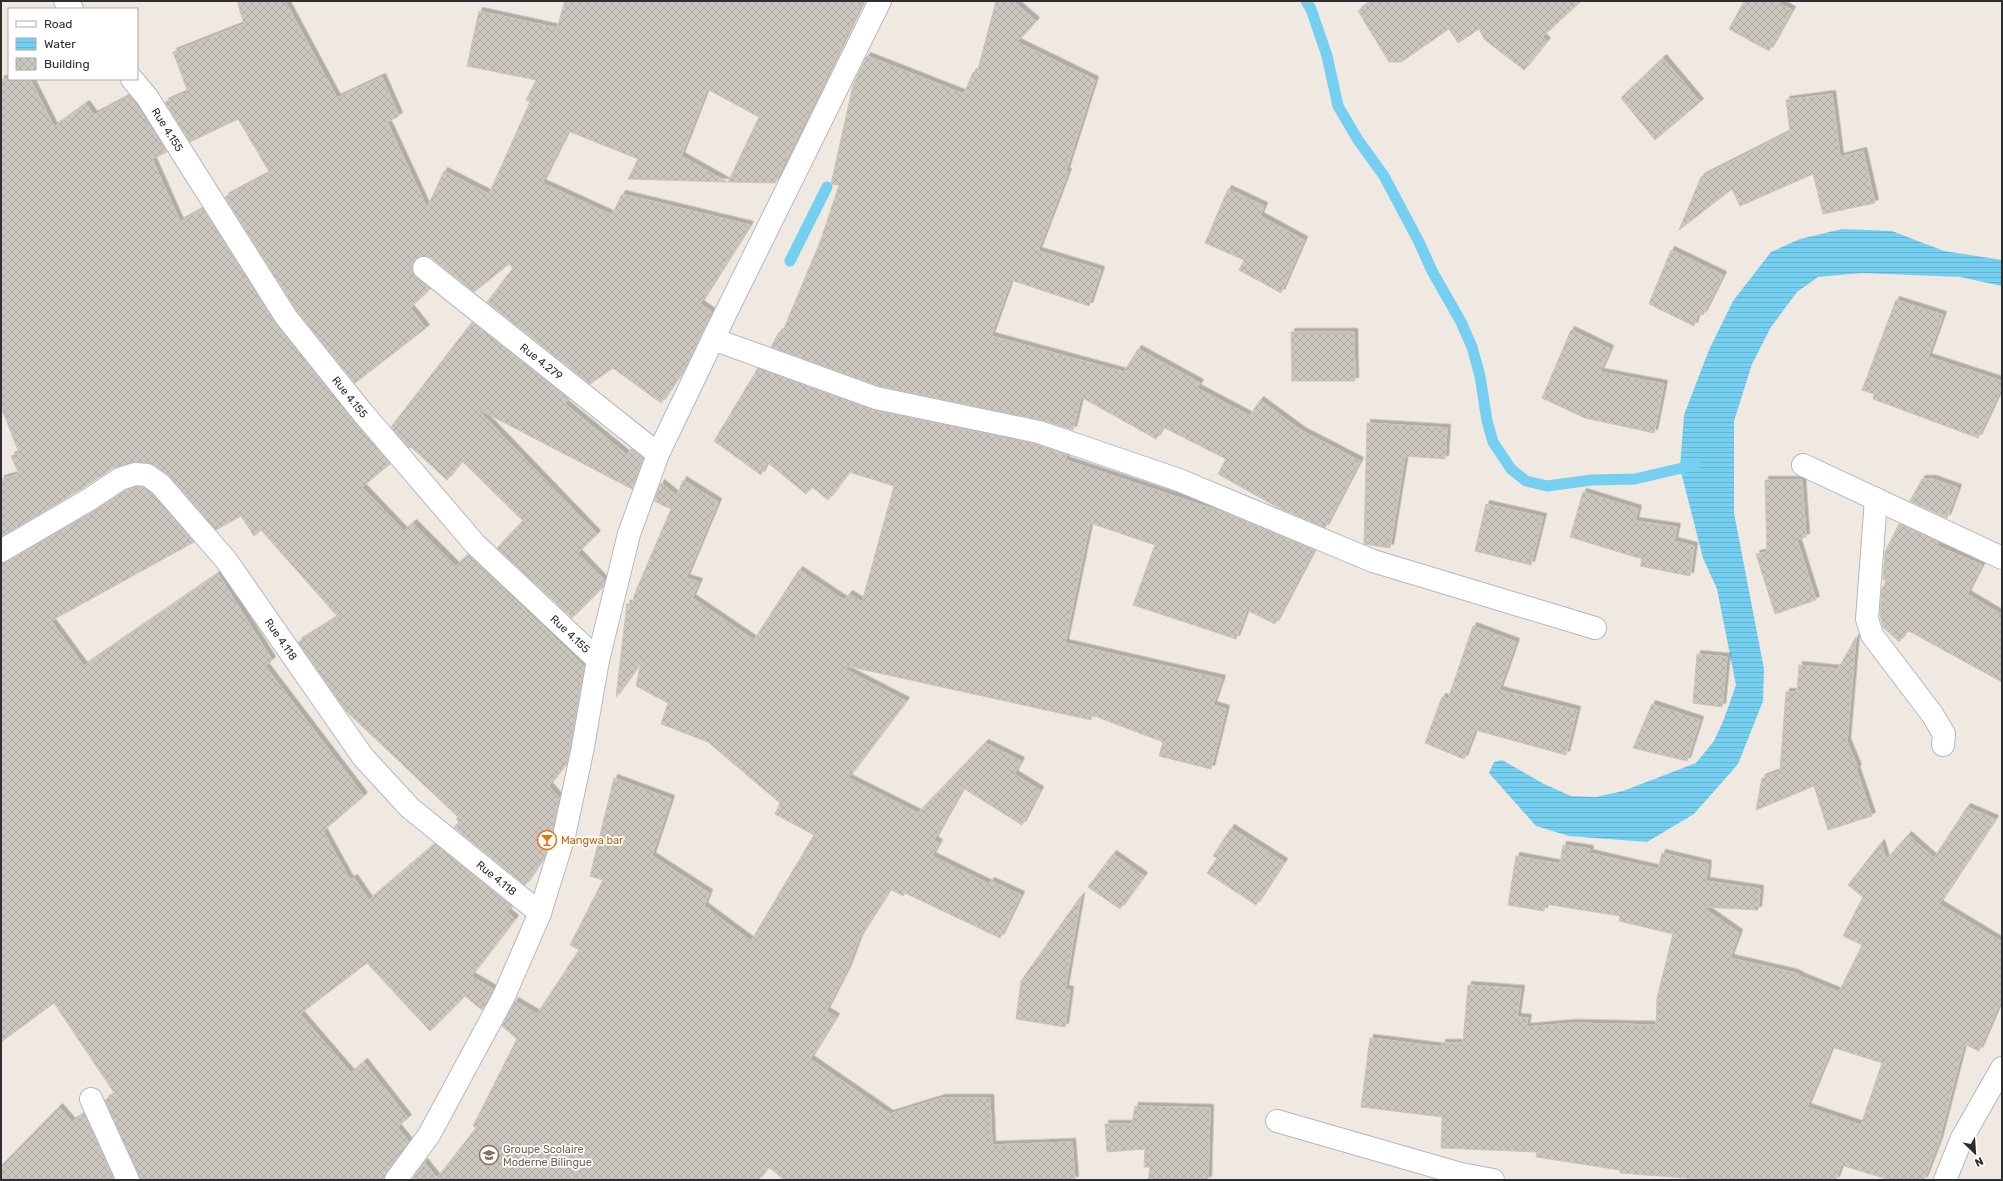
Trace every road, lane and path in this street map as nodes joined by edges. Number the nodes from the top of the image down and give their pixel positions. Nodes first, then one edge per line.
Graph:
1 (880, 1) edge
2 (133, 80) edge
3 (424, 268) dead end
4 (713, 339) junction
5 (658, 454) junction
6 (1803, 465) dead end
7 (1876, 499) junction
8 (1, 551) edge
9 (2002, 558) edge
10 (1595, 628) dead end
11 (598, 660) junction
12 (1943, 745) dead end
13 (540, 913) junction
14 (2002, 1068) edge
15 (91, 1100) dead end
16 (1278, 1121) dead end
17 (128, 1180) edge
18 (396, 1180) edge
19 (1493, 1180) edge
20 (1945, 1180) edge

1 - 4 street
2 - 11 street, Rue 4.155
3 - 5 street, Rue 4.279
4 - 5 street
4 - 10 street
5 - 11 street
6 - 7 street
7 - 9 street
7 - 12 street
8 - 13 street, Rue 4.118
11 - 13 street
13 - 18 street
14 - 20 street
15 - 17 street
16 - 19 street

